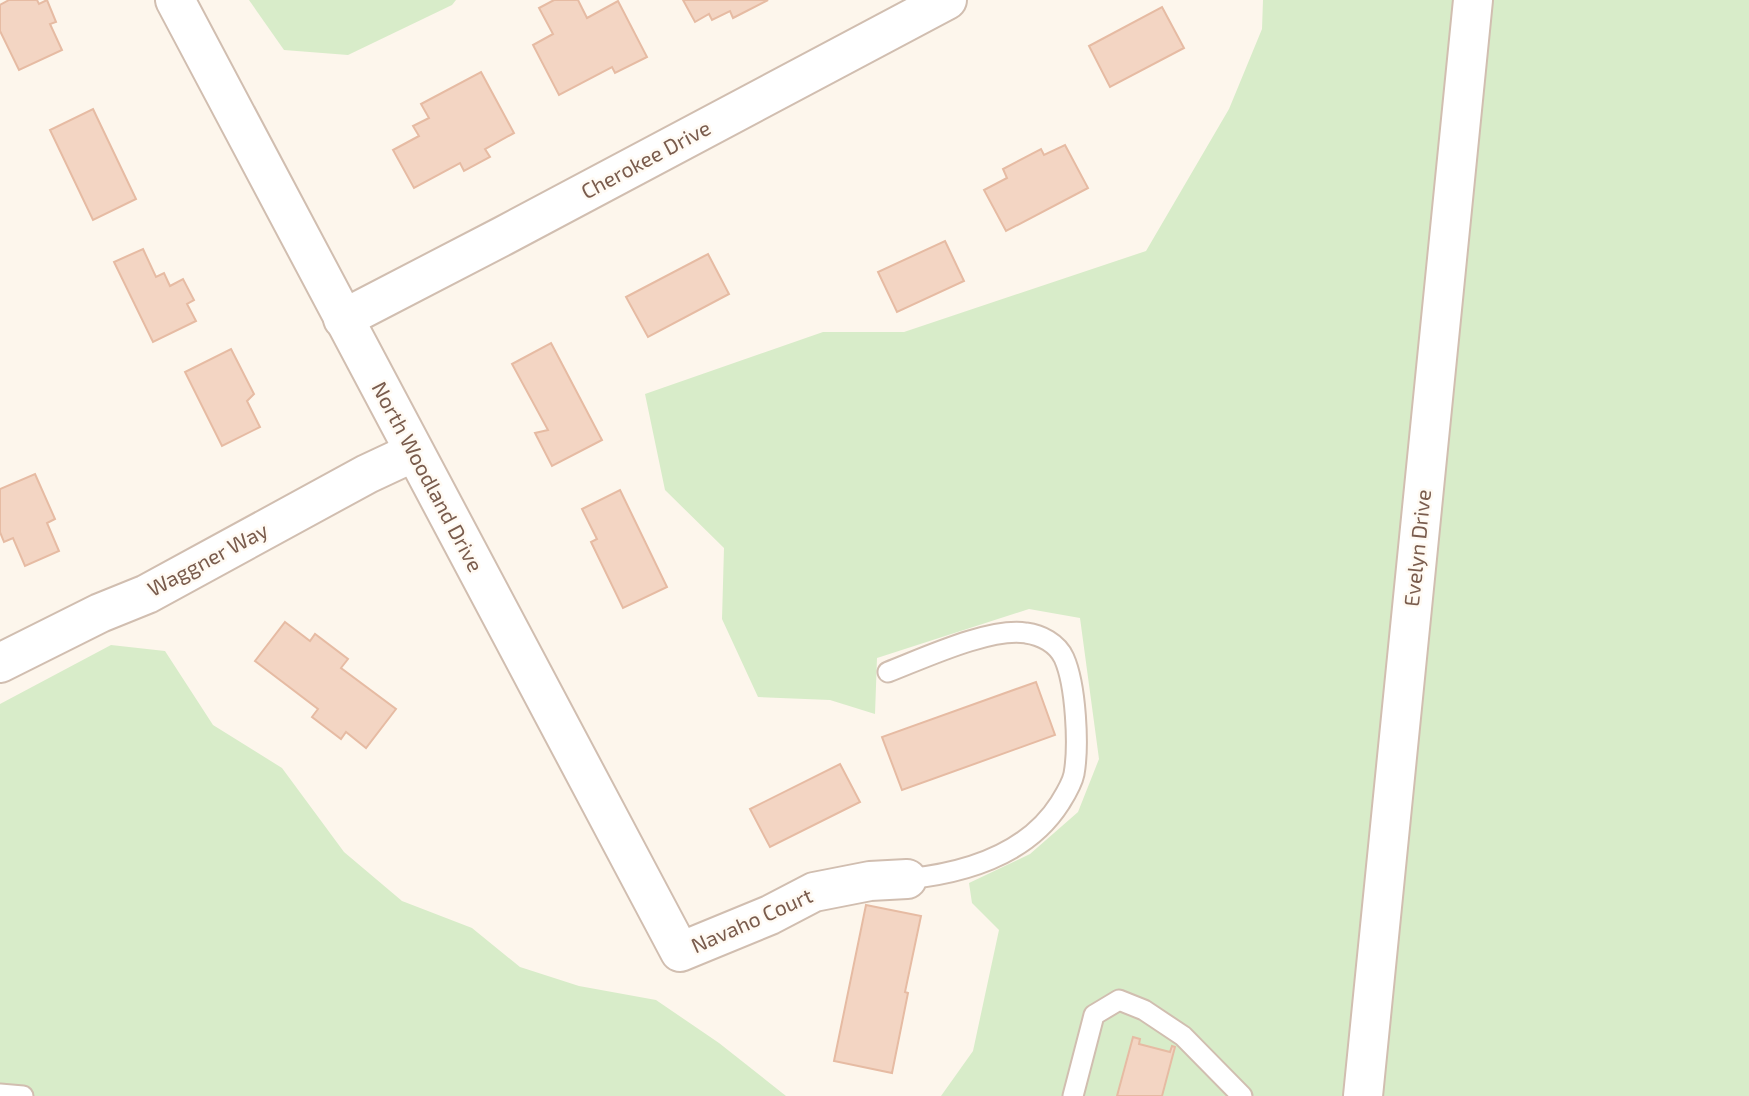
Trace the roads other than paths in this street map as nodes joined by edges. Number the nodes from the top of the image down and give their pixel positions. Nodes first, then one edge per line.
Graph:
1 (175, 0) edge
2 (947, 0) edge
3 (1473, 0) edge
4 (343, 318) junction
5 (414, 452) junction
6 (0, 663) edge
7 (888, 672) dead end
8 (907, 879) joint
9 (680, 952) joint
10 (0, 1094) edge
11 (23, 1096) edge
12 (1073, 1096) edge
13 (1242, 1096) edge
14 (1363, 1096) edge

1 - 4 street, North Woodland Drive
2 - 4 street, Cherokee Drive
3 - 14 street, Evelyn Drive
4 - 5 street, North Woodland Drive
5 - 6 street, Waggner Way
5 - 9 street, North Woodland Drive
7 - 8 lane
8 - 9 street, Navaho Court
10 - 11 lane
12 - 13 lane

